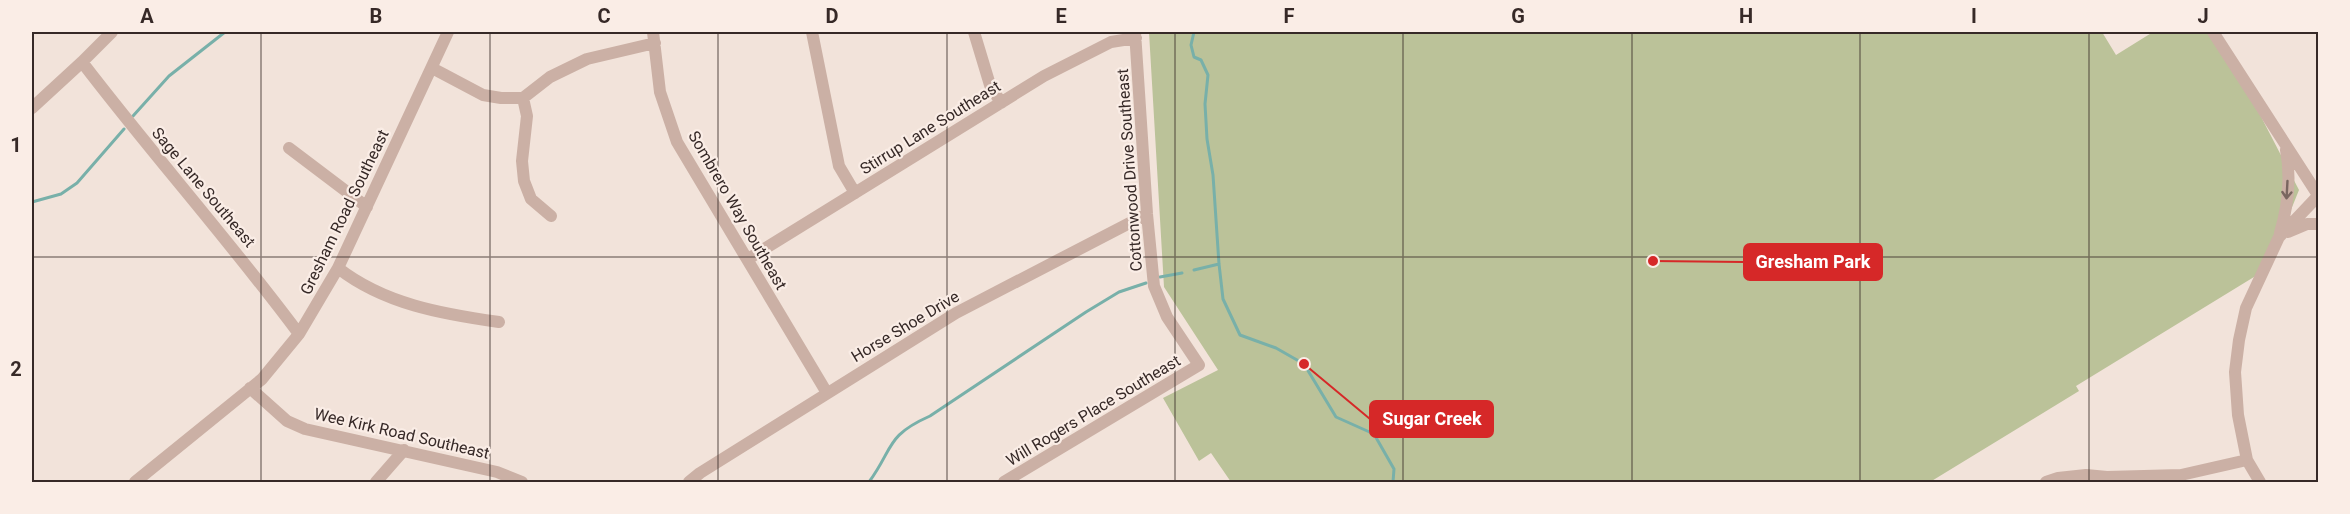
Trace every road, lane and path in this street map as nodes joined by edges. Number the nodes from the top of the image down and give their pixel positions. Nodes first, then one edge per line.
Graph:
1 (112, 32) edge
2 (448, 32) edge
3 (812, 32) edge
4 (974, 32) edge
5 (2213, 32) edge
6 (1136, 35) edge
7 (654, 37) edge
8 (82, 62) junction
9 (432, 68) junction
10 (523, 98) junction
11 (1001, 103) junction
12 (32, 108) edge
13 (2285, 143) junction
14 (289, 148) dead end
15 (855, 193) junction
16 (2319, 196) edge
17 (367, 207) junction
18 (1147, 214) junction
19 (551, 216) dead end
20 (2319, 224) edge
21 (2279, 237) junction
22 (748, 259) junction
23 (338, 268) junction
24 (499, 322) dead end
25 (299, 334) junction
26 (1199, 365) joint
27 (250, 388) junction
28 (827, 393) junction
29 (404, 450) junction
30 (2247, 460) junction
31 (703, 478) edge
32 (2127, 479) edge
33 (135, 483) edge
34 (376, 483) edge
35 (522, 483) edge
36 (689, 483) edge
37 (1004, 483) edge
38 (2046, 483) edge
39 (2260, 483) edge

1 - 8 street
2 - 9 street, Gresham Road Southeast
3 - 15 street
4 - 11 street
5 - 13 street
6 - 11 street, Stirrup Lane Southeast
6 - 18 street, Cottonwood Drive Southeast
7 - 10 street
7 - 22 street, Sombrero Way Southeast
8 - 12 street
8 - 25 street, Sage Lane Southeast
9 - 10 street
9 - 17 street, Gresham Road Southeast
10 - 19 street
11 - 15 street, Stirrup Lane Southeast
13 - 16 street
13 -> 21 street
14 - 17 street
15 - 22 street, Stirrup Lane Southeast
16 - 21 street
17 - 23 street, Gresham Road Southeast
18 - 26 street, Cottonwood Drive Southeast
18 - 28 street, Horse Shoe Drive
20 - 21 street
21 - 30 street
22 - 28 street, Sombrero Way Southeast
23 - 24 street
23 - 25 street, Gresham Road Southeast
25 - 27 street, Gresham Road Southeast
26 - 37 street, Will Rogers Place Southeast
27 - 29 street, Wee Kirk Road Southeast
27 - 33 street, Gresham Road Southeast
28 - 31 street, Horse Shoe Drive
29 - 34 street
29 - 35 street, Wee Kirk Road Southeast
30 - 32 street
30 - 39 street
31 - 36 street, Horse Shoe Drive
32 - 38 street

